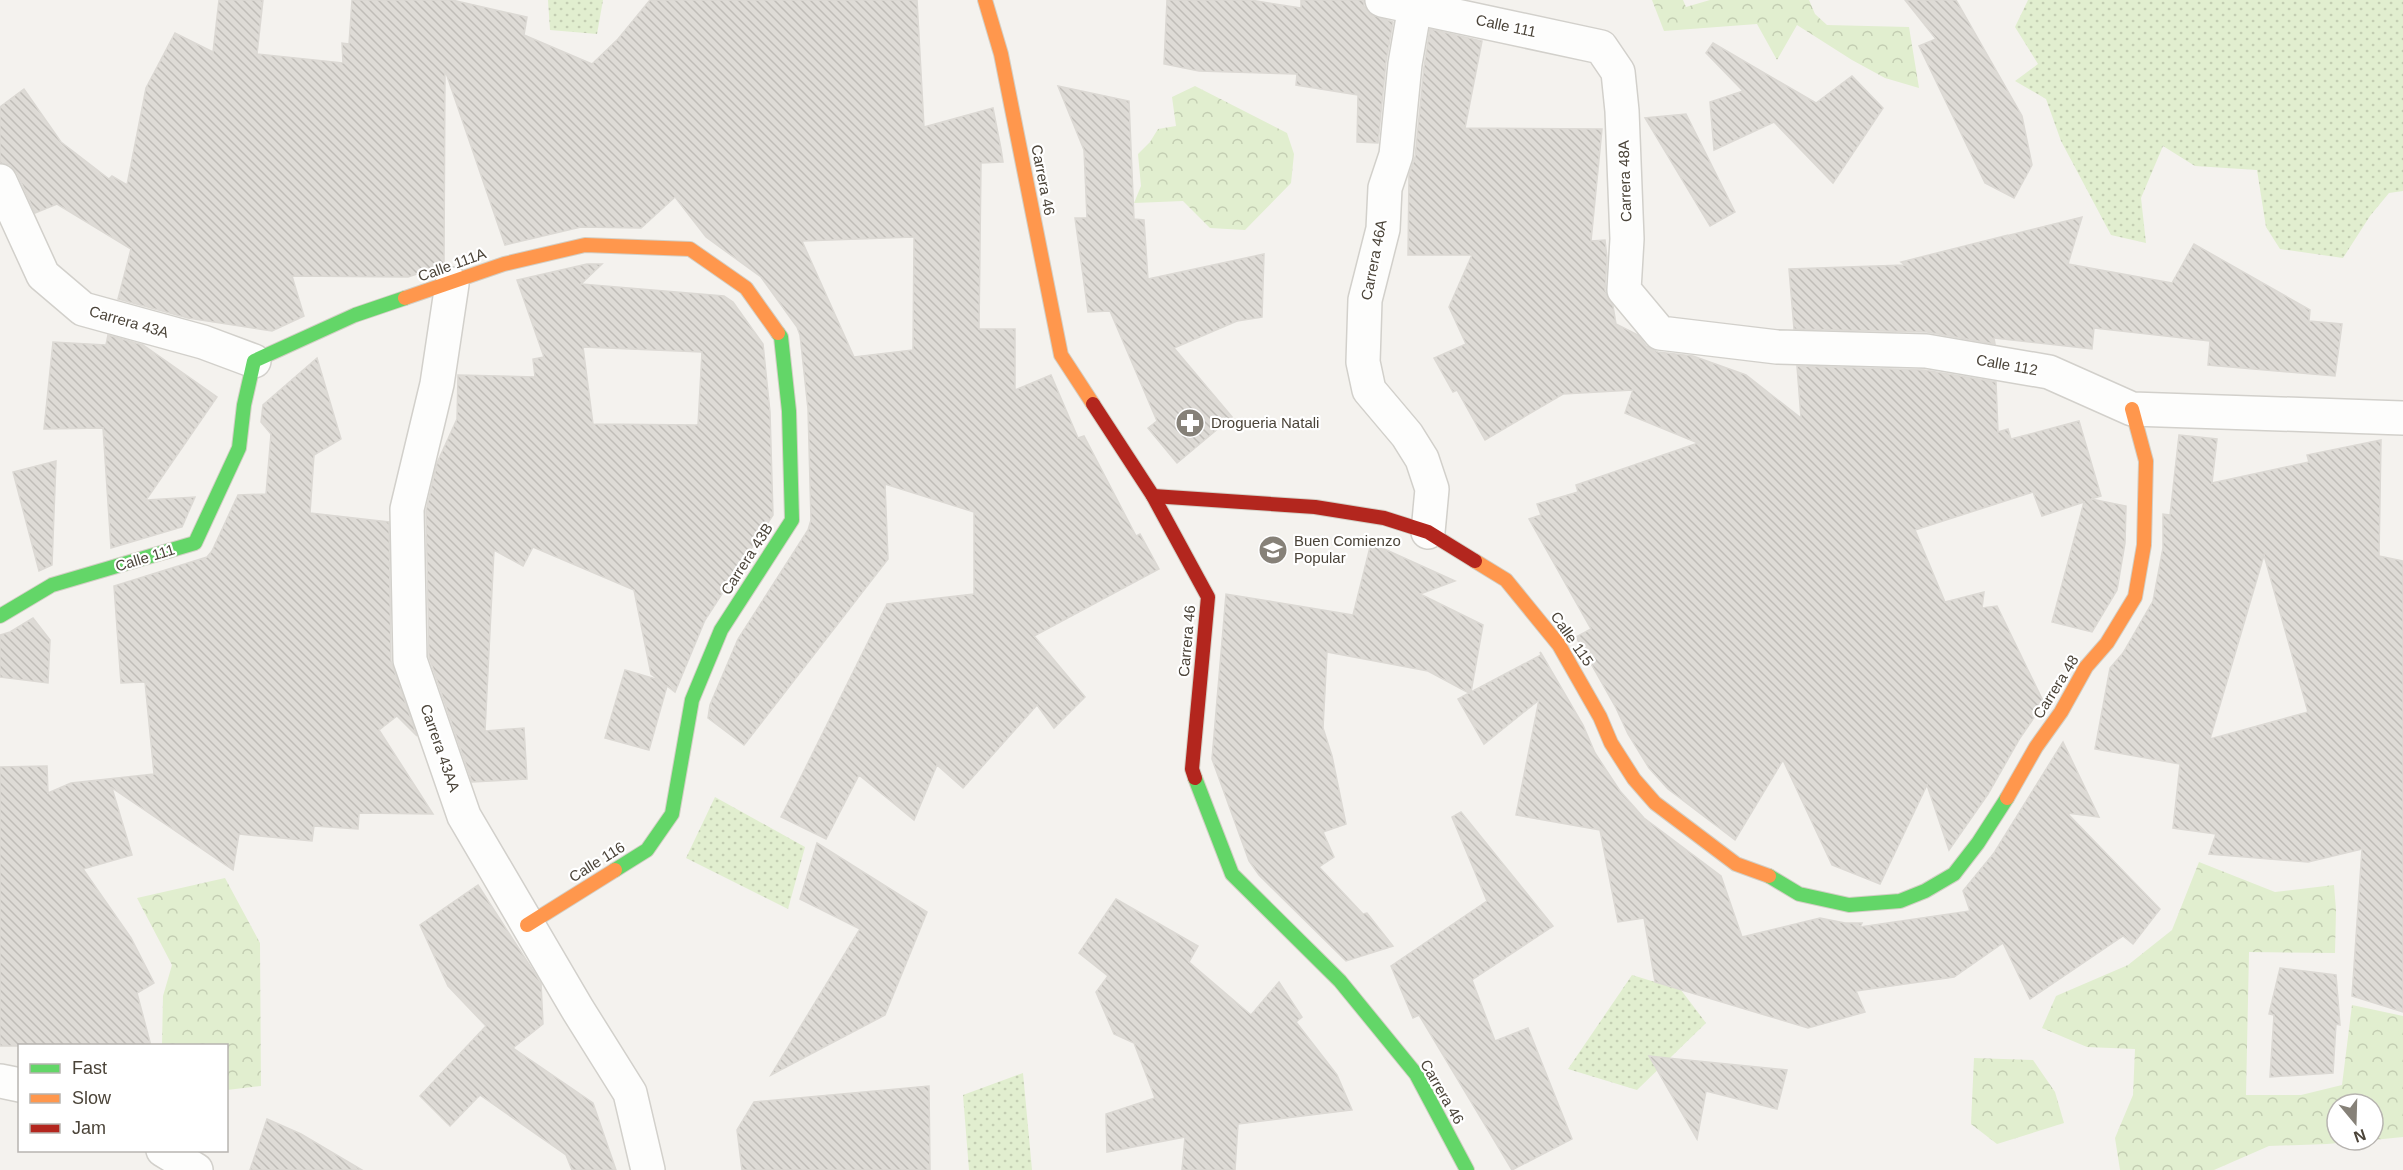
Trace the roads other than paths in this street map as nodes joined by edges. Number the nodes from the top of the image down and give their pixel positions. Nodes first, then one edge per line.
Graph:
1 (986, 0) edge
2 (1382, 0) edge
3 (1415, 6) junction
4 (1618, 72) joint
5 (0, 181) edge
6 (452, 284) junction
7 (746, 288) joint
8 (1624, 290) joint
9 (254, 361) junction
10 (2132, 409) junction
11 (2403, 418) edge
12 (1153, 495) junction
13 (1428, 532) junction
14 (0, 616) edge
15 (672, 814) joint
16 (1900, 901) joint
17 (527, 925) junction
18 (0, 1081) edge
19 (18, 1086) edge
20 (165, 1152) edge
21 (196, 1170) edge
22 (648, 1170) edge
23 (1467, 1170) edge

1 - 12 street, Carrera 46
2 - 3 street, Calle 111
3 - 4 street, Calle 111
3 - 13 street, Carrera 46A
4 - 8 street, Carrera 48A
5 - 9 street, Carrera 43A
6 - 7 street, Calle 111A
6 - 9 street, Calle 111A
6 - 17 street, Carrera 43AA
7 - 15 street, Carrera 43B
8 - 10 street, Calle 112
9 - 14 street, Calle 111
10 - 11 street, Calle 112
10 - 16 street, Carrera 48
12 - 13 street, Calle 115
12 - 23 street, Carrera 46
13 - 16 street, Calle 115
15 - 17 street, Calle 116
17 - 22 street, Carrera 43AA
18 - 19 street
20 - 21 street

